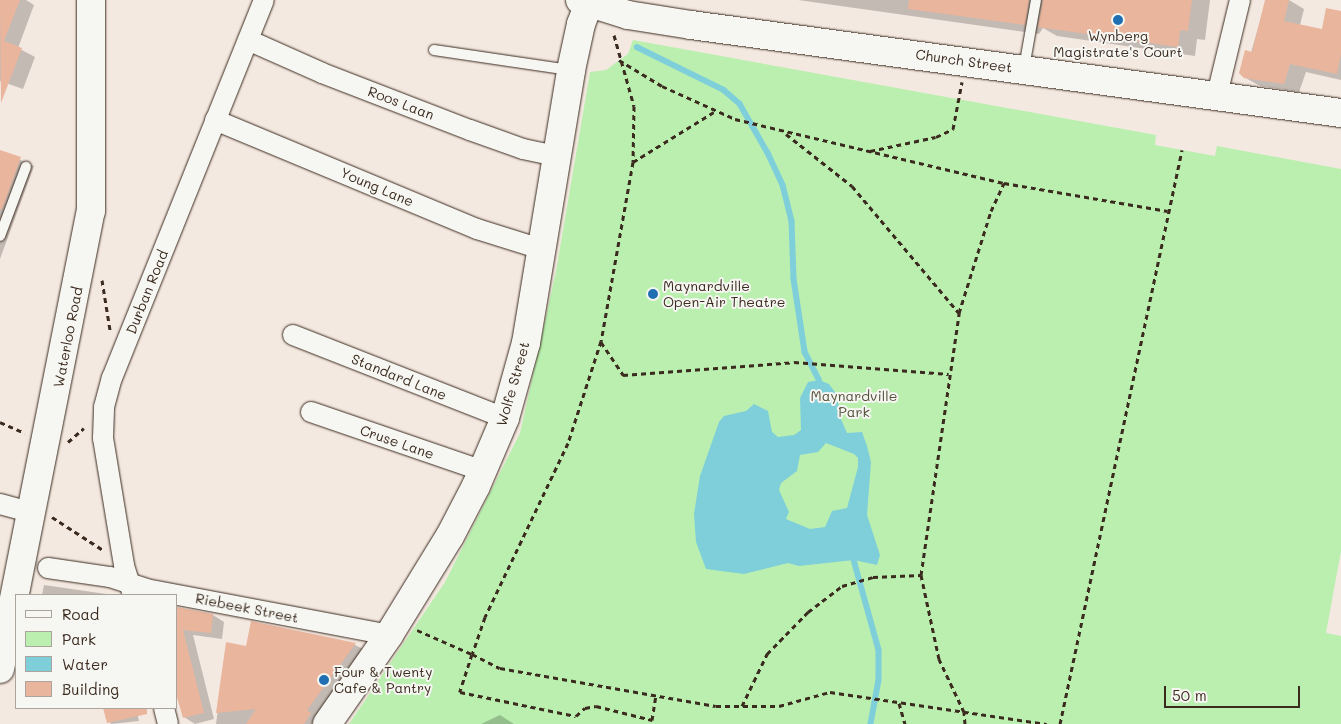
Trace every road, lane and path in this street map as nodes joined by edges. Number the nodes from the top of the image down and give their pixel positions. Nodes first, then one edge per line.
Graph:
1 (91, 0) edge
2 (264, 0) edge
3 (1036, 0) edge
4 (1240, 0) edge
5 (586, 1) edge
6 (614, 35) dead end
7 (248, 40) junction
8 (434, 50) dead end
9 (618, 60) junction
10 (1024, 69) junction
11 (571, 70) junction
12 (962, 81) dead end
13 (1217, 95) junction
14 (715, 111) junction
15 (1341, 113) edge
16 (215, 120) junction
17 (784, 132) junction
18 (1182, 150) dead end
19 (867, 151) junction
20 (557, 156) junction
21 (633, 162) junction
22 (26, 167) dead end
23 (1004, 183) junction
24 (1168, 211) junction
25 (0, 236) edge
26 (541, 250) junction
27 (101, 274) dead end
28 (959, 313) junction
29 (293, 335) dead end
30 (111, 337) dead end
31 (601, 341) junction
32 (949, 374) junction
33 (311, 412) dead end
34 (505, 418) junction
35 (92, 421) dead end
36 (0, 422) edge
37 (32, 437) dead end
38 (63, 446) dead end
39 (483, 472) junction
40 (0, 504) edge
41 (41, 515) junction
42 (109, 554) dead end
43 (48, 568) dead end
44 (921, 575) junction
45 (131, 590) edge
46 (20, 594) edge
47 (158, 594) edge
48 (178, 597) edge
49 (15, 613) edge
50 (399, 630) junction
51 (472, 654) junction
52 (0, 669) edge
53 (656, 696) junction
54 (899, 703) junction
55 (741, 706) junction
56 (164, 709) edge
57 (964, 712) junction
58 (168, 724) edge
59 (327, 724) edge
60 (905, 724) edge
61 (965, 724) edge
62 (1047, 724) edge
63 (1060, 724) edge

1 - 41 street, Waterloo Road
2 - 7 street, Durban Road
3 - 10 lane
4 - 13 street
5 - 10 street, Church Street
5 - 11 street, Wolfe Street
6 - 9 path
7 - 16 street, Durban Road
7 - 20 street, Roos Laan
8 - 11 lane
9 - 14 path
9 - 21 path
10 - 13 street, Church Street
11 - 20 street, Wolfe Street
12 - 19 path
13 - 15 street, Church Street
14 - 17 path
14 - 21 path
16 - 26 street, Young Lane
16 - 45 street, Durban Road
17 - 19 path
17 - 28 path
18 - 24 path
19 - 23 path
20 - 26 street, Wolfe Street
21 - 31 path
22 - 25 lane
23 - 24 path
23 - 28 path
24 - 63 path
26 - 34 street, Wolfe Street
27 - 30 path
28 - 32 path
29 - 34 street, Standard Lane
31 - 32 path
31 - 51 path
32 - 44 path
33 - 39 street, Cruse Lane
34 - 39 street, Wolfe Street
35 - 38 path
36 - 37 path
39 - 50 street, Wolfe Street
40 - 41 street
41 - 42 path
41 - 46 street, Waterloo Road
43 - 45 street, Riebeek Street
44 - 55 path
44 - 57 path
45 - 47 street, Riebeek Street
48 - 50 street, Riebeek Street
49 - 52 street, Waterloo Road
50 - 51 path
50 - 59 street, Wolfe Street
51 - 53 path
51 - 53 path
53 - 55 path
54 - 55 path
54 - 57 path
54 - 60 path
56 - 58 street
57 - 61 path
57 - 62 path

